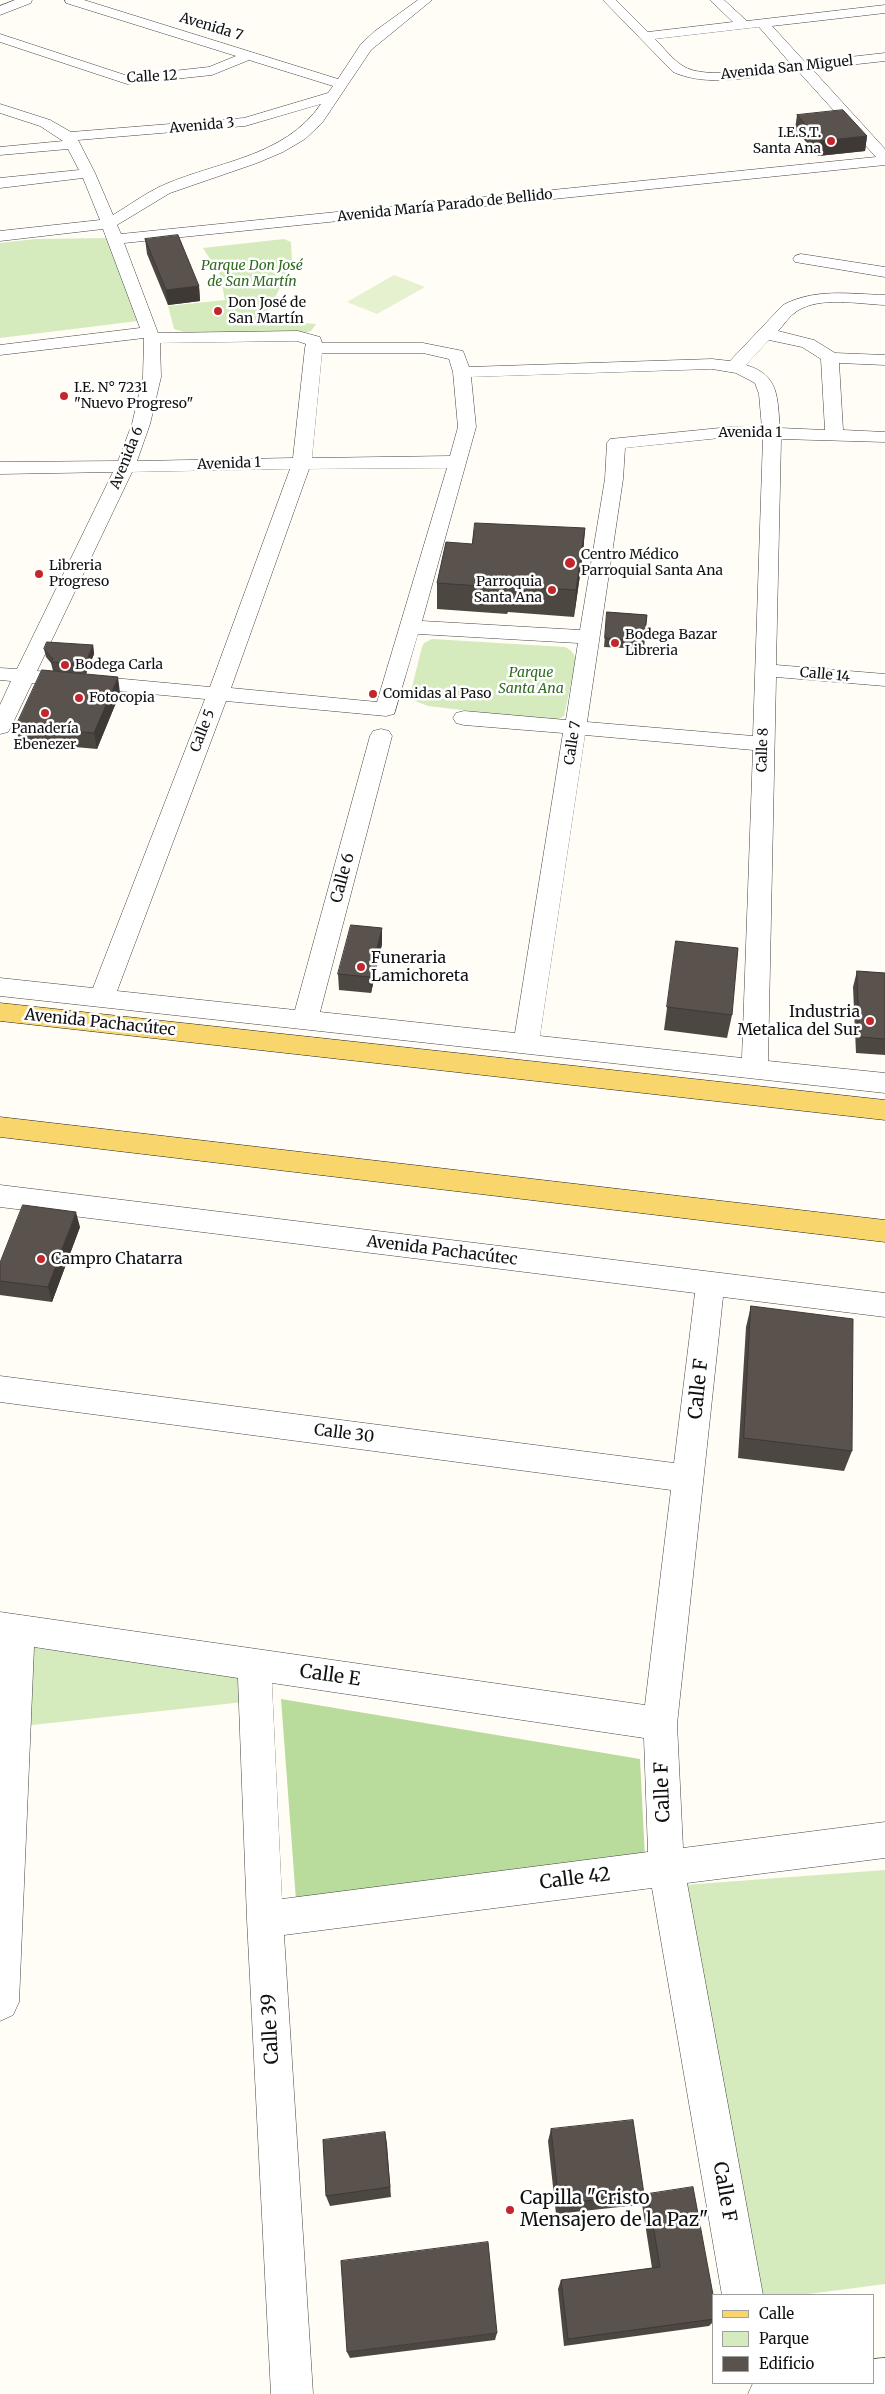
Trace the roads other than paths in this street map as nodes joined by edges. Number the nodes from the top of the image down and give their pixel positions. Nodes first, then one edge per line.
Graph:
1 (26, 0) edge
2 (71, 0) edge
3 (426, 0) edge
4 (610, 0) edge
5 (716, 0) edge
6 (828, 5) dead end
7 (885, 9) edge
8 (0, 11) edge
9 (838, 14) junction
10 (761, 22) junction
11 (743, 24) junction
12 (646, 36) junction
13 (0, 38) edge
14 (248, 55) junction
15 (885, 57) edge
16 (801, 65) junction
17 (337, 90) junction
18 (0, 108) edge
19 (71, 141) junction
20 (0, 151) edge
21 (885, 160) edge
22 (775, 172) junction
23 (88, 173) junction
24 (873, 177) dead end
25 (0, 183) edge
26 (112, 232) junction
27 (0, 236) edge
28 (801, 259) dead end
29 (885, 272) edge
30 (885, 300) edge
31 (765, 334) junction
32 (151, 335) junction
33 (314, 348) junction
34 (0, 350) edge
35 (830, 358) junction
36 (885, 360) edge
37 (735, 366) junction
38 (462, 372) junction
39 (772, 432) junction
40 (834, 435) junction
41 (885, 437) edge
42 (616, 443) joint
43 (302, 462) junction
44 (458, 462) junction
45 (125, 467) junction
46 (0, 468) edge
47 (411, 626) junction
48 (590, 637) junction
49 (766, 670) junction
50 (0, 674) edge
51 (25, 677) junction
52 (885, 680) edge
53 (218, 694) junction
54 (464, 718) dead end
55 (0, 727) edge
56 (576, 728) junction
57 (381, 736) dead end
58 (764, 744) junction
59 (0, 987) edge
60 (101, 999) junction
61 (0, 1012) edge
62 (306, 1020) junction
63 (526, 1044) junction
64 (755, 1068) junction
65 (885, 1083) edge
66 (885, 1110) edge
67 (0, 1127) edge
68 (0, 1196) edge
69 (885, 1231) edge
70 (710, 1285) junction
71 (885, 1305) edge
72 (0, 1390) edge
73 (689, 1479) junction
74 (9, 1628) edge
75 (254, 1664) junction
76 (660, 1724) junction
77 (885, 1840) edge
78 (666, 1868) junction
79 (265, 1919) junction
80 (0, 2002) edge
81 (743, 2294) edge
82 (848, 2384) edge
83 (292, 2394) edge
84 (769, 2394) edge

1 - 8 street
2 - 14 street, Avenida 7
3 - 17 street
4 - 12 street
5 - 11 street
6 - 9 street
7 - 9 street
9 - 10 street
10 - 11 street
10 - 16 street
11 - 12 street
12 - 16 street, Avenida San Miguel
13 - 14 street, Calle 12
14 - 17 street, Avenida 7
15 - 16 street, Avenida San Miguel
16 - 21 street
17 - 19 street, Avenida 3
17 - 26 street
18 - 19 street
19 - 20 street, Avenida 3
19 - 23 street, Avenida 6
21 - 22 street, Avenida María Parado de Bellido
22 - 24 street, Avenida María Parado de Bellido
22 - 26 street, Avenida María Parado de Bellido
23 - 25 street
23 - 26 street, Avenida 6
26 - 27 street, Avenida María Parado de Bellido
26 - 32 street, Avenida 6
28 - 29 street
30 - 31 street
31 - 35 street
31 - 37 street
32 - 33 street
32 - 34 street
32 - 45 street, Avenida 6
33 - 38 street
33 - 43 street, Calle 5
35 - 36 street
35 - 40 street
37 - 38 street
37 - 39 street, Calle 8
38 - 44 street
39 - 40 street, Avenida 1
39 - 42 street, Avenida 1
39 - 49 street, Calle 8
40 - 41 street, Avenida 1
42 - 48 street, Calle 7
43 - 44 street, Avenida 1
43 - 45 street, Avenida 1
43 - 53 street, Calle 5
44 - 47 street
45 - 46 street, Avenida 1
45 - 51 street, Avenida 6
47 - 48 street
47 - 53 street
48 - 56 street, Calle 7
49 - 52 street, Calle 14
49 - 58 street, Calle 8
50 - 51 street
51 - 53 street
51 - 55 street, Avenida 6
53 - 60 street, Calle 5
54 - 56 street
56 - 58 street
56 - 63 street, Calle 7
57 - 62 street, Calle 6
58 - 64 street, Calle 8
59 - 60 street, Avenida Pachacútec
60 - 62 street, Avenida Pachacútec
61 - 66 main road, Avenida Pachacútec
62 - 63 street, Avenida Pachacútec
63 - 64 street, Avenida Pachacútec
64 - 65 street, Avenida Pachacútec
67 - 69 main road
68 - 70 street, Avenida Pachacútec
70 - 71 street, Avenida Pachacútec
70 - 73 street, Calle F
72 - 73 street, Calle 30
73 - 76 street, Calle F
74 - 75 street, Calle E
74 - 80 street
75 - 76 street, Calle E
75 - 79 street, Calle 39
76 - 78 street, Calle F
77 - 78 street, Calle 42
78 - 79 street, Calle 42
78 - 81 street, Calle F
79 - 83 street, Calle 39
82 - 84 street

